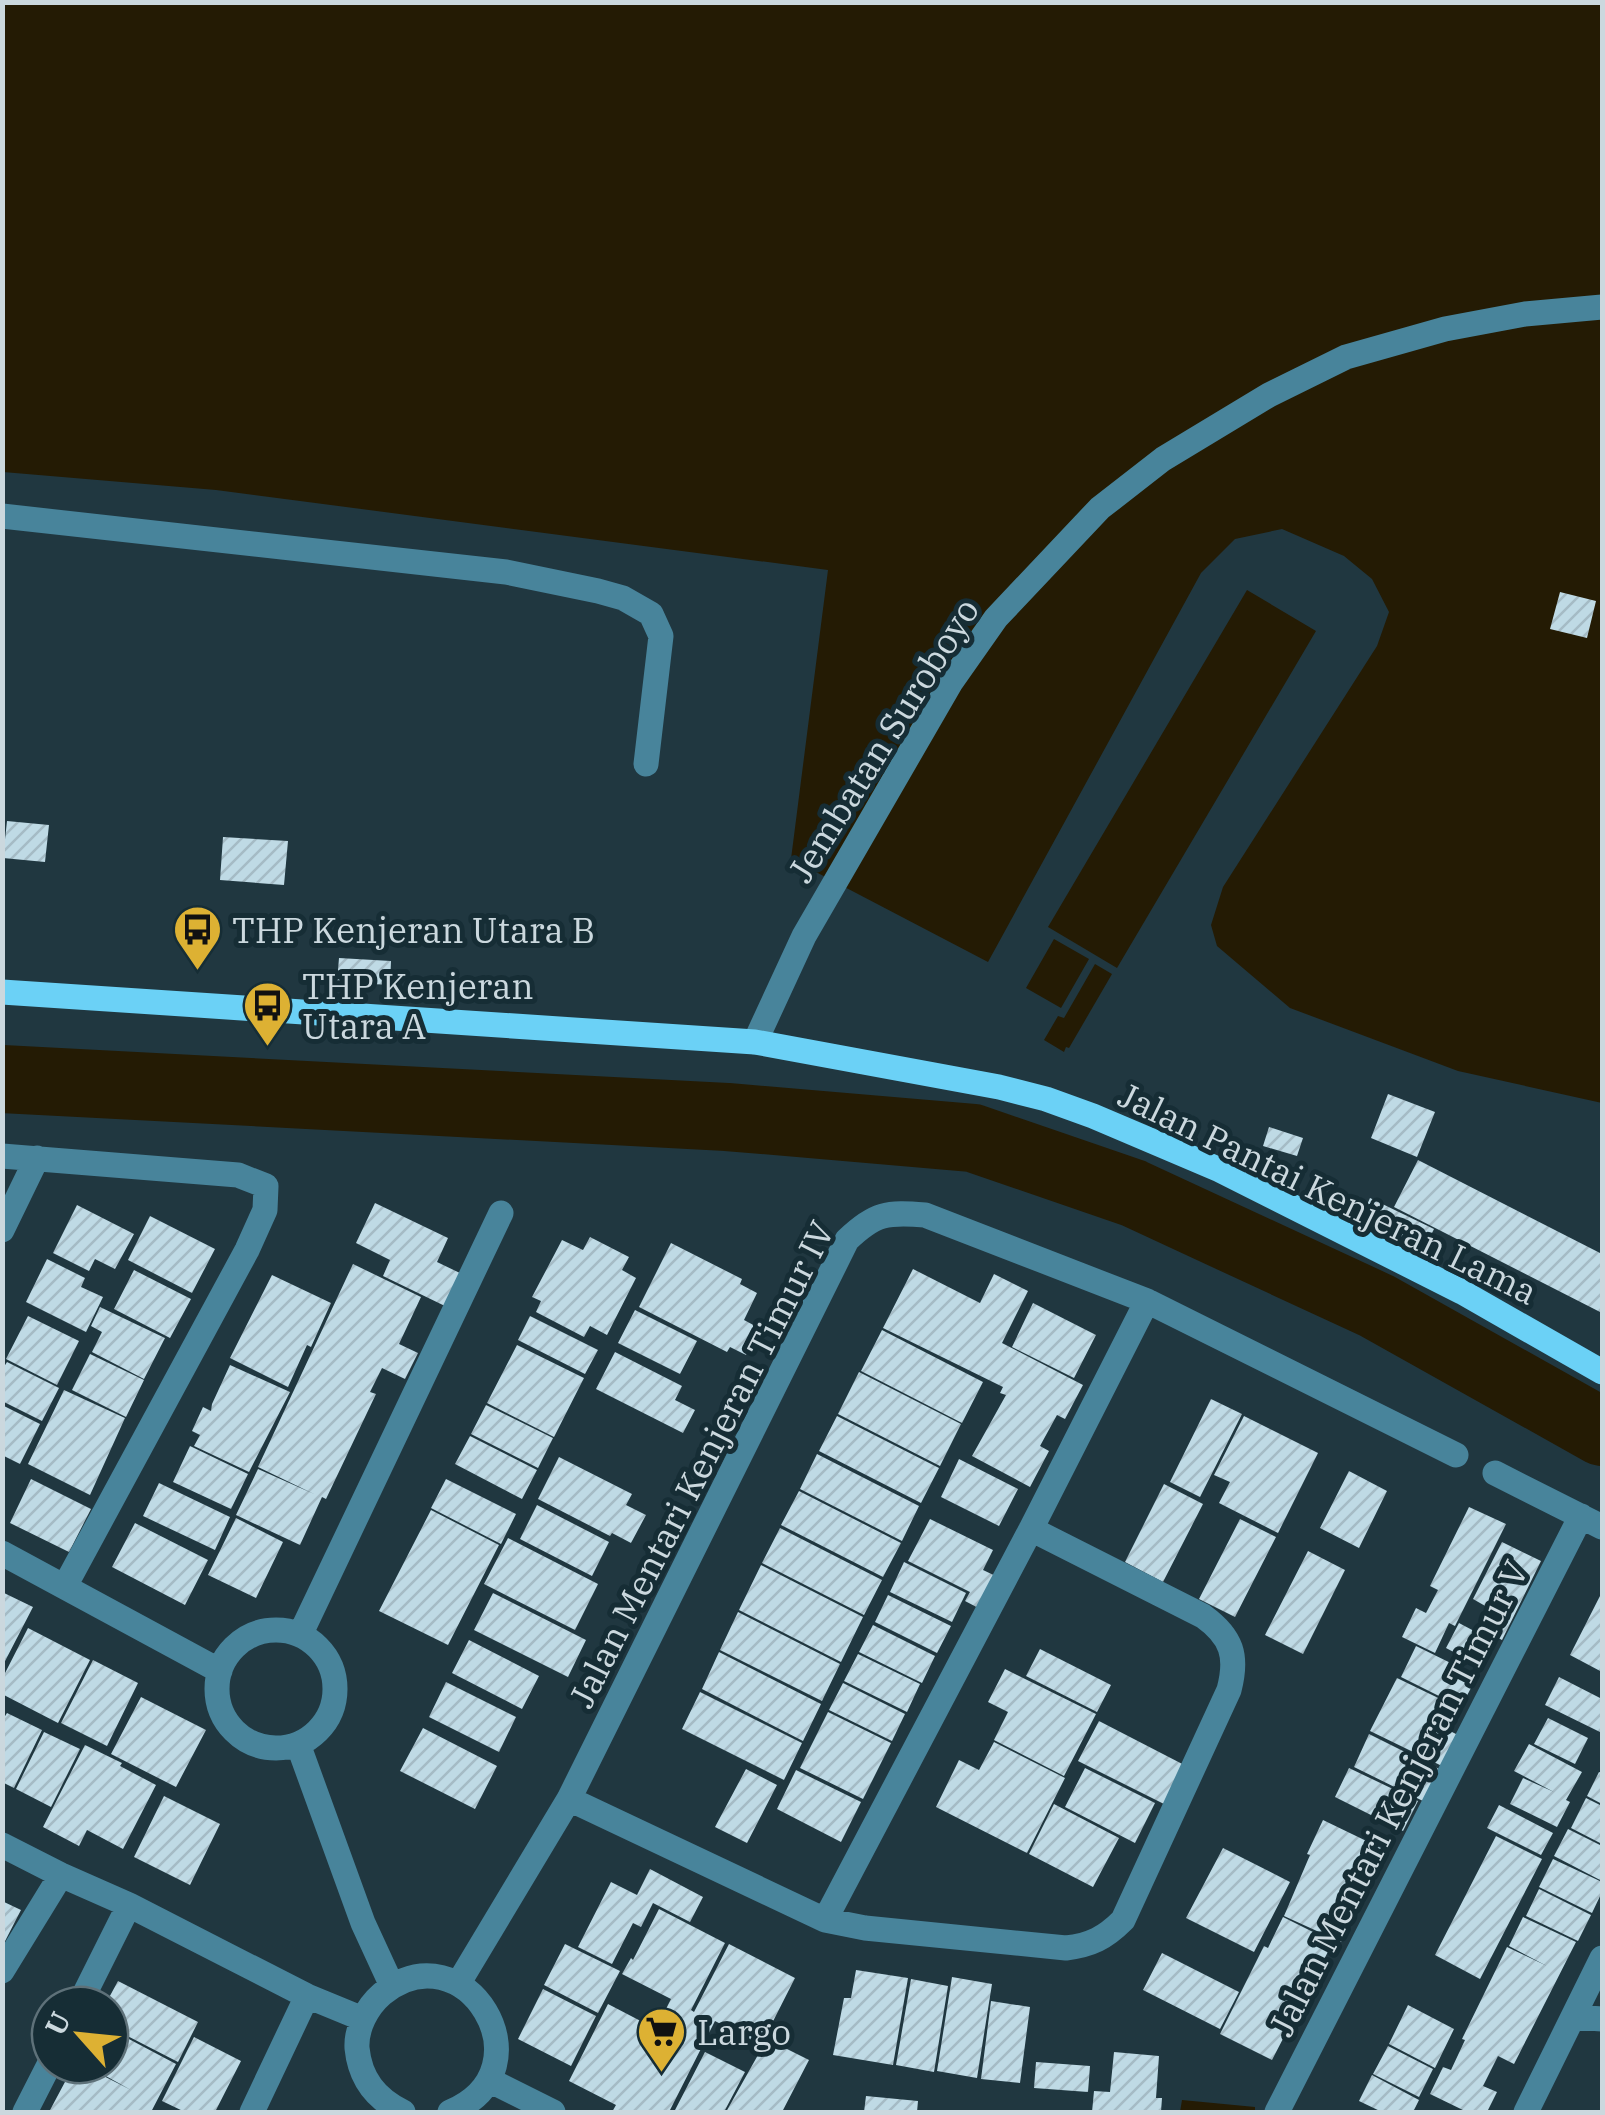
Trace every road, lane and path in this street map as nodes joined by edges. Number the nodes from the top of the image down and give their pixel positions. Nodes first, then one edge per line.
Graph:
1 (1602, 307) edge
2 (2, 516) edge
3 (646, 764) dead end
4 (2, 992) edge
5 (755, 1042) junction
6 (2, 1156) edge
7 (37, 1158) junction
8 (501, 1214) dead end
9 (2, 1230) edge
10 (1147, 1301) junction
11 (1602, 1372) edge
12 (1456, 1455) dead end
13 (1495, 1473) dead end
14 (1592, 1522) edge
15 (1031, 1530) junction
16 (2, 1554) edge
17 (65, 1586) junction
18 (300, 1635) junction
19 (220, 1671) junction
20 (298, 1744) junction
21 (569, 1800) junction
22 (2, 1844) edge
23 (61, 1875) junction
24 (129, 1905) junction
25 (825, 1920) junction
26 (1602, 1958) edge
27 (2, 1971) edge
28 (458, 1984) junction
29 (89, 1985) edge
30 (392, 1986) junction
31 (307, 1996) junction
32 (1574, 2017) junction
33 (363, 2019) junction
34 (1602, 2020) edge
35 (489, 2080) junction
36 (39, 2085) edge
37 (25, 2112) edge
38 (252, 2112) edge
39 (403, 2112) edge
40 (450, 2112) edge
41 (553, 2112) edge
42 (1277, 2112) edge
43 (1526, 2112) edge

1 - 5 street, Jembatan Suroboyo
2 - 3 street
4 - 5 main road, Jalan Pantai Kenjeran Lama
5 - 11 main road, Jalan Pantai Kenjeran Lama
6 - 7 street
7 - 9 street
7 - 17 street
8 - 18 street
10 - 12 street, Jalan Mentari Kenjeran Timur IV
10 - 15 street
10 - 21 street, Jalan Mentari Kenjeran Timur IV
13 - 14 street
14 - 42 street, Jalan Mentari Kenjeran Timur V
15 - 25 street
15 - 25 street
16 - 17 street
17 - 19 street
18 - 19 street
18 - 20 street
19 - 20 street
20 - 30 street
21 - 25 street
21 - 28 street, Jalan Mentari Kenjeran Timur IV
22 - 23 street
23 - 24 street
23 - 27 street
24 - 29 street
24 - 31 street
26 - 32 street
28 - 30 street
28 - 35 street
30 - 33 street
31 - 33 street
31 - 38 street
32 - 34 street
32 - 43 street
33 - 39 street
35 - 40 street
35 - 41 street
36 - 37 street

